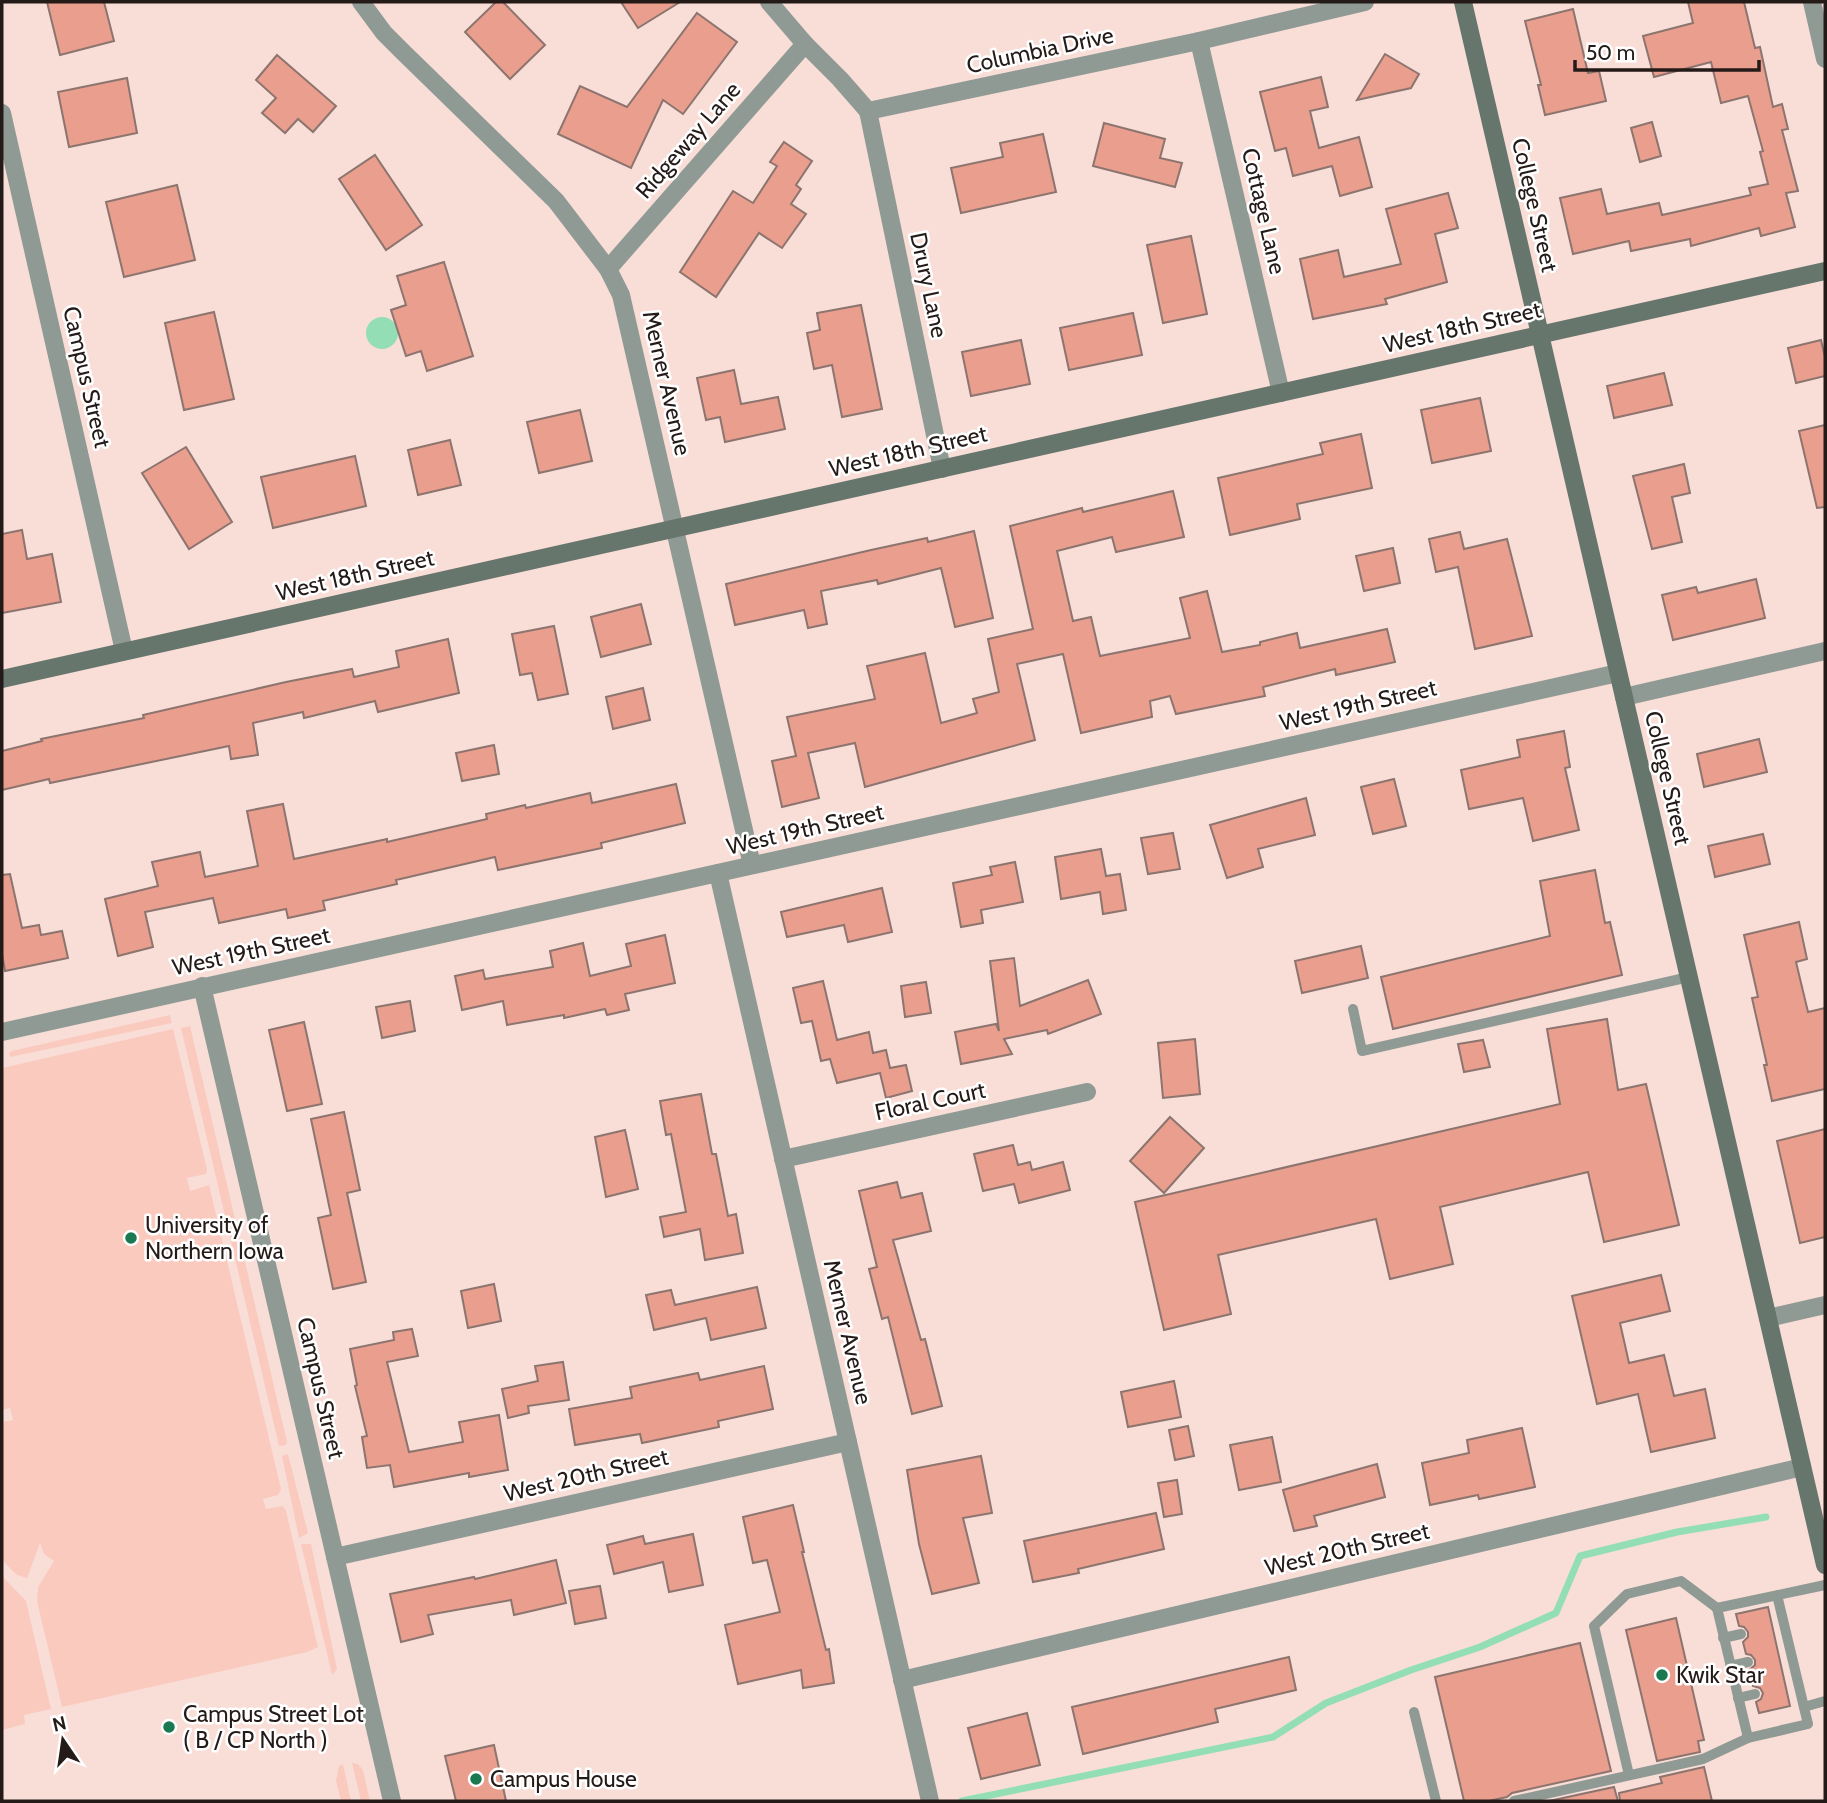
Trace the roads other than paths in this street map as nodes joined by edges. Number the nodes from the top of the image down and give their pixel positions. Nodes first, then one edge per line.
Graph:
1 (362, 2) edge
2 (769, 2) edge
3 (1365, 2) edge
4 (1463, 2) edge
5 (1812, 2) edge
6 (1199, 41) junction
7 (805, 44) junction
8 (1825, 59) edge
9 (867, 111) junction
10 (2, 113) edge
11 (608, 269) junction
12 (1825, 271) edge
13 (1540, 335) junction
14 (1281, 393) junction
15 (942, 468) junction
16 (674, 528) junction
17 (124, 651) junction
18 (1825, 651) edge
19 (1618, 673) junction
20 (2, 679) edge
21 (1624, 697) junction
22 (752, 866) junction
23 (718, 873) junction
24 (1689, 977) junction
25 (202, 986) junction
26 (1353, 1009) dead end
27 (2, 1032) edge
28 (1087, 1092) dead end
29 (783, 1159) junction
30 (1825, 1305) edge
31 (1768, 1318) junction
32 (848, 1441) junction
33 (1802, 1467) junction
34 (335, 1558) junction
35 (1825, 1565) edge
36 (1825, 1585) edge
37 (1777, 1595) junction
38 (1717, 1608) junction
39 (1741, 1634) dead end
40 (1723, 1639) junction
41 (1791, 1652) junction
42 (1779, 1655) dead end
43 (1748, 1662) dead end
44 (1730, 1666) junction
45 (902, 1680) junction
46 (1799, 1684) junction
47 (1786, 1687) dead end
48 (1755, 1694) dead end
49 (1738, 1698) junction
50 (1825, 1701) edge
51 (1804, 1707) junction
52 (1414, 1712) dead end
53 (1748, 1738) junction
54 (1629, 1775) junction
55 (392, 1801) edge
56 (930, 1801) edge
57 (1436, 1801) edge
58 (1514, 1801) edge

1 - 11 street, Merner Avenue
2 - 7 street
3 - 6 street, Columbia Drive
4 - 13 main road, College Street
5 - 8 street
6 - 9 street, Columbia Drive
6 - 14 street, Cottage Lane
7 - 9 street
7 - 11 street, Ridgeway Lane
9 - 15 street, Drury Lane
10 - 17 street, Campus Street
11 - 16 street, Merner Avenue
12 - 13 main road, West 18th Street
13 - 14 main road, West 18th Street
13 - 19 main road, College Street
14 - 15 main road, West 18th Street
15 - 16 main road, West 18th Street
16 - 17 main road, West 18th Street
16 - 22 street, Merner Avenue
17 - 20 main road, West 18th Street
18 - 21 street
19 - 21 main road, College Street
19 - 22 street, West 19th Street
21 - 24 main road, College Street
22 - 23 street, West 19th Street
23 - 25 street, West 19th Street
23 - 29 street, Merner Avenue
24 - 26 lane
24 - 31 main road, College Street
25 - 27 street, West 19th Street
25 - 34 street, Campus Street
28 - 29 street, Floral Court
29 - 32 street, Merner Avenue
30 - 31 street
31 - 33 main road, College Street
32 - 34 street, West 20th Street
32 - 45 street, Merner Avenue
33 - 35 main road, College Street
33 - 45 street, West 20th Street
34 - 55 street, Campus Street
36 - 37 lane
37 - 38 lane
37 - 41 lane
38 - 40 lane
38 - 54 lane
39 - 40 lane
40 - 44 lane
41 - 42 lane
41 - 46 lane
43 - 44 lane
44 - 49 lane
45 - 56 street, Merner Avenue
46 - 47 lane
46 - 51 lane
48 - 49 lane
49 - 53 lane
50 - 51 lane
51 - 53 lane
52 - 57 lane
53 - 54 lane
54 - 58 lane

